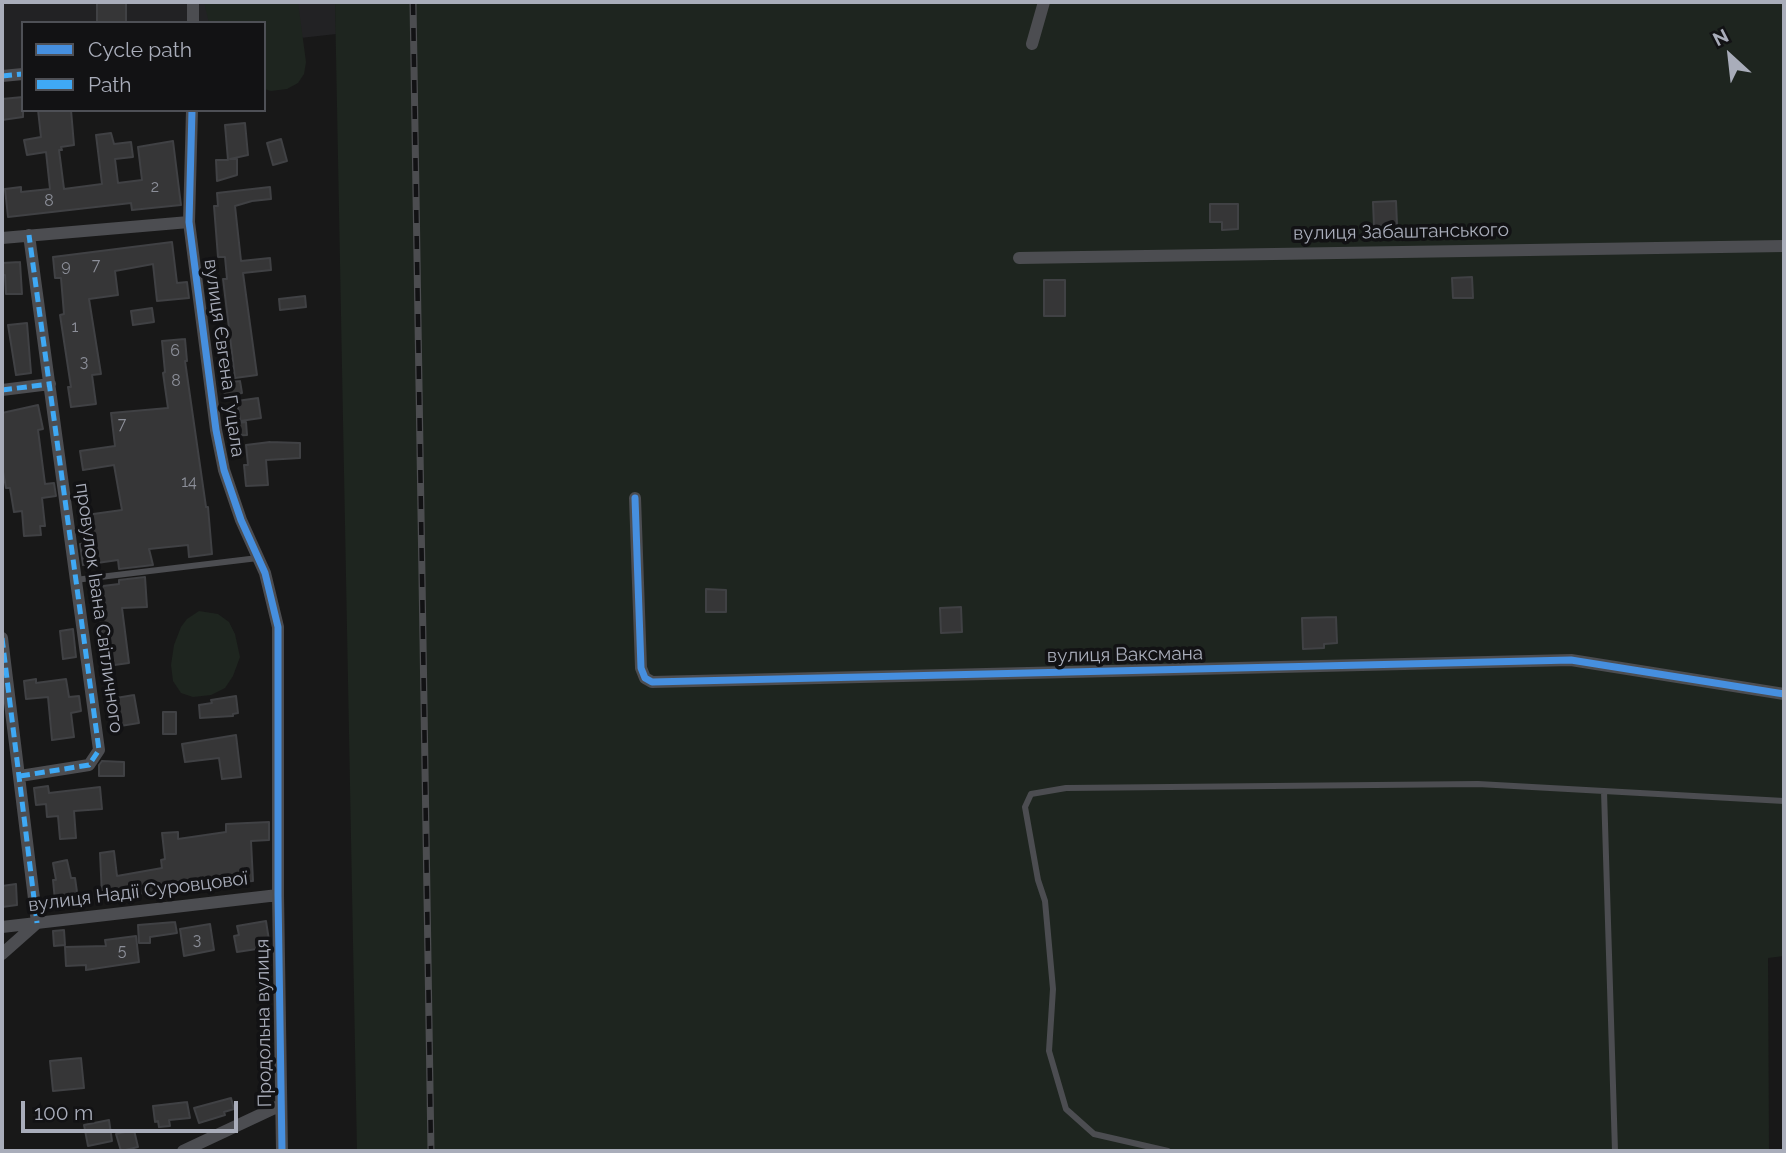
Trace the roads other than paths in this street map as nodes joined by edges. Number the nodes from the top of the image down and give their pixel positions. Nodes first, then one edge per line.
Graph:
1 (193, 2) edge
2 (1044, 2) edge
3 (193, 21) edge
4 (1032, 44) dead end
5 (21, 74) edge
6 (2, 76) edge
7 (192, 112) edge
8 (189, 222) junction
9 (29, 235) junction
10 (2, 239) edge
11 (1784, 246) edge
12 (1018, 258) dead end
13 (50, 384) junction
14 (2, 390) edge
15 (635, 498) dead end
16 (258, 558) junction
17 (75, 580) junction
18 (2, 638) edge
19 (1784, 694) edge
20 (20, 776) junction
21 (1604, 790) junction
22 (1784, 801) edge
23 (278, 895) junction
24 (37, 923) junction
25 (2, 927) edge
26 (2, 954) edge
27 (281, 1105) junction
28 (183, 1151) edge
29 (282, 1151) edge
30 (1168, 1151) edge
31 (1615, 1151) edge

1 - 3 street
2 - 4 street
5 - 6 street
7 - 8 street, вулиця Євгена Гуцала
8 - 9 street
8 - 16 street, вулиця Євгена Гуцала
9 - 10 street
9 - 13 street, провулок Івана Світличного
11 - 12 street, вулиця Забаштанського
13 - 14 street
13 - 17 street, провулок Івана Світличного
15 - 19 street, вулиця Ваксмана
16 - 17 lane
16 - 23 street, вулиця Євгена Гуцала
17 - 20 street, провулок Івана Світличного
18 - 20 street
20 - 24 street
21 - 22 lane
21 - 30 lane
21 - 31 lane
23 - 24 street, вулиця Надії Суровцової
23 - 27 street, Продольна вулиця
24 - 25 street, вулиця Надії Суровцової
24 - 26 street
27 - 28 street
27 - 29 street, Продольна вулиця

